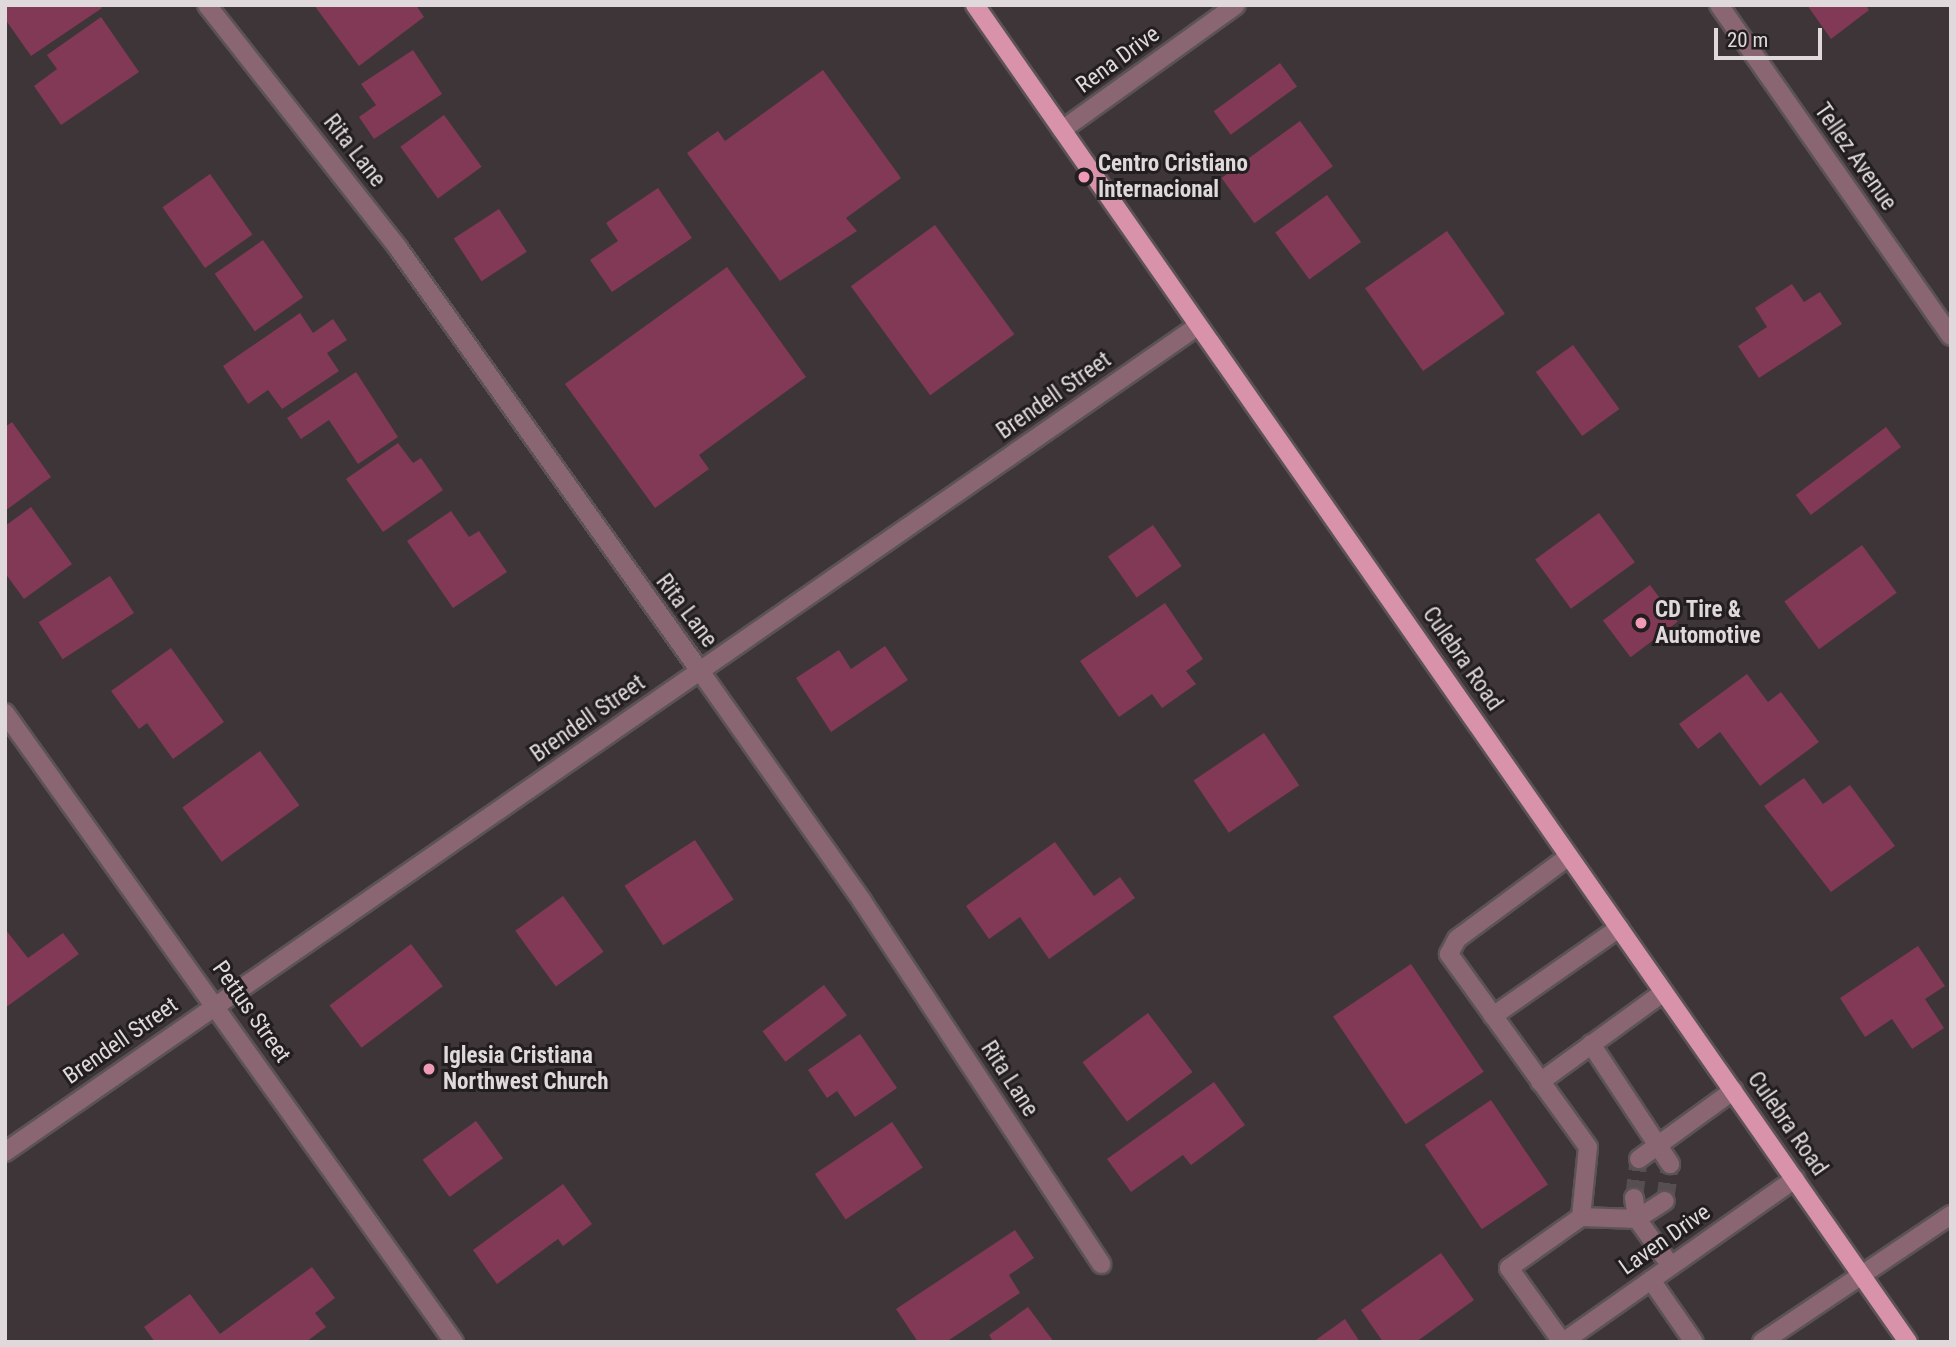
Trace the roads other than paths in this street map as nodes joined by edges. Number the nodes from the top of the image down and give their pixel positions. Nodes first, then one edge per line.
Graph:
1 (207, 5) edge
2 (975, 5) edge
3 (1236, 5) edge
4 (1719, 5) edge
5 (1062, 130) junction
6 (1198, 326) junction
7 (1951, 336) edge
8 (700, 671) junction
9 (5, 713) edge
10 (1569, 856) junction
11 (1619, 928) junction
12 (1664, 992) junction
13 (216, 1005) junction
14 (1493, 1016) junction
15 (1591, 1044) junction
16 (1540, 1082) junction
17 (1734, 1090) junction
18 (1659, 1140) junction
19 (5, 1152) edge
20 (1639, 1159) tunnel mouth
21 (1670, 1164) tunnel mouth
22 (1795, 1179) junction
23 (1634, 1198) tunnel mouth
24 (1665, 1201) dead end
25 (1951, 1215) edge
26 (1581, 1217) junction
27 (1637, 1219) junction
28 (1101, 1264) dead end
29 (1671, 1266) junction
30 (1862, 1276) junction
31 (1651, 1280) junction
32 (454, 1342) edge
33 (1562, 1342) edge
34 (1694, 1342) edge
35 (1762, 1342) edge
36 (1908, 1342) edge

1 - 8 street, Rita Lane
2 - 5 main road, Culebra Road
3 - 5 street, Rena Drive
4 - 7 street, Tellez Avenue
5 - 6 main road, Culebra Road
6 - 8 street, Brendell Street
6 - 10 main road, Culebra Road
8 - 13 street, Brendell Street
8 - 28 street, Rita Lane
9 - 13 street, Pettus Street
10 - 11 main road, Culebra Road
10 - 14 street
11 - 12 main road, Culebra Road
11 - 14 street
12 - 15 street
12 - 17 main road, Culebra Road
13 - 19 street, Brendell Street
13 - 32 street, Pettus Street
14 - 16 street
15 - 16 street
15 - 18 street
16 - 26 street
17 - 18 street
17 - 22 main road, Culebra Road
18 - 20 street
18 - 21 street
22 - 29 street, Laven Drive
22 - 30 main road, Culebra Road
23 - 27 street
24 - 27 street
25 - 30 street
26 - 27 street
26 - 33 street
27 - 29 street
29 - 31 street, Laven Drive
30 - 35 street
30 - 36 main road, Culebra Road
31 - 33 street, Laven Drive
31 - 34 street

